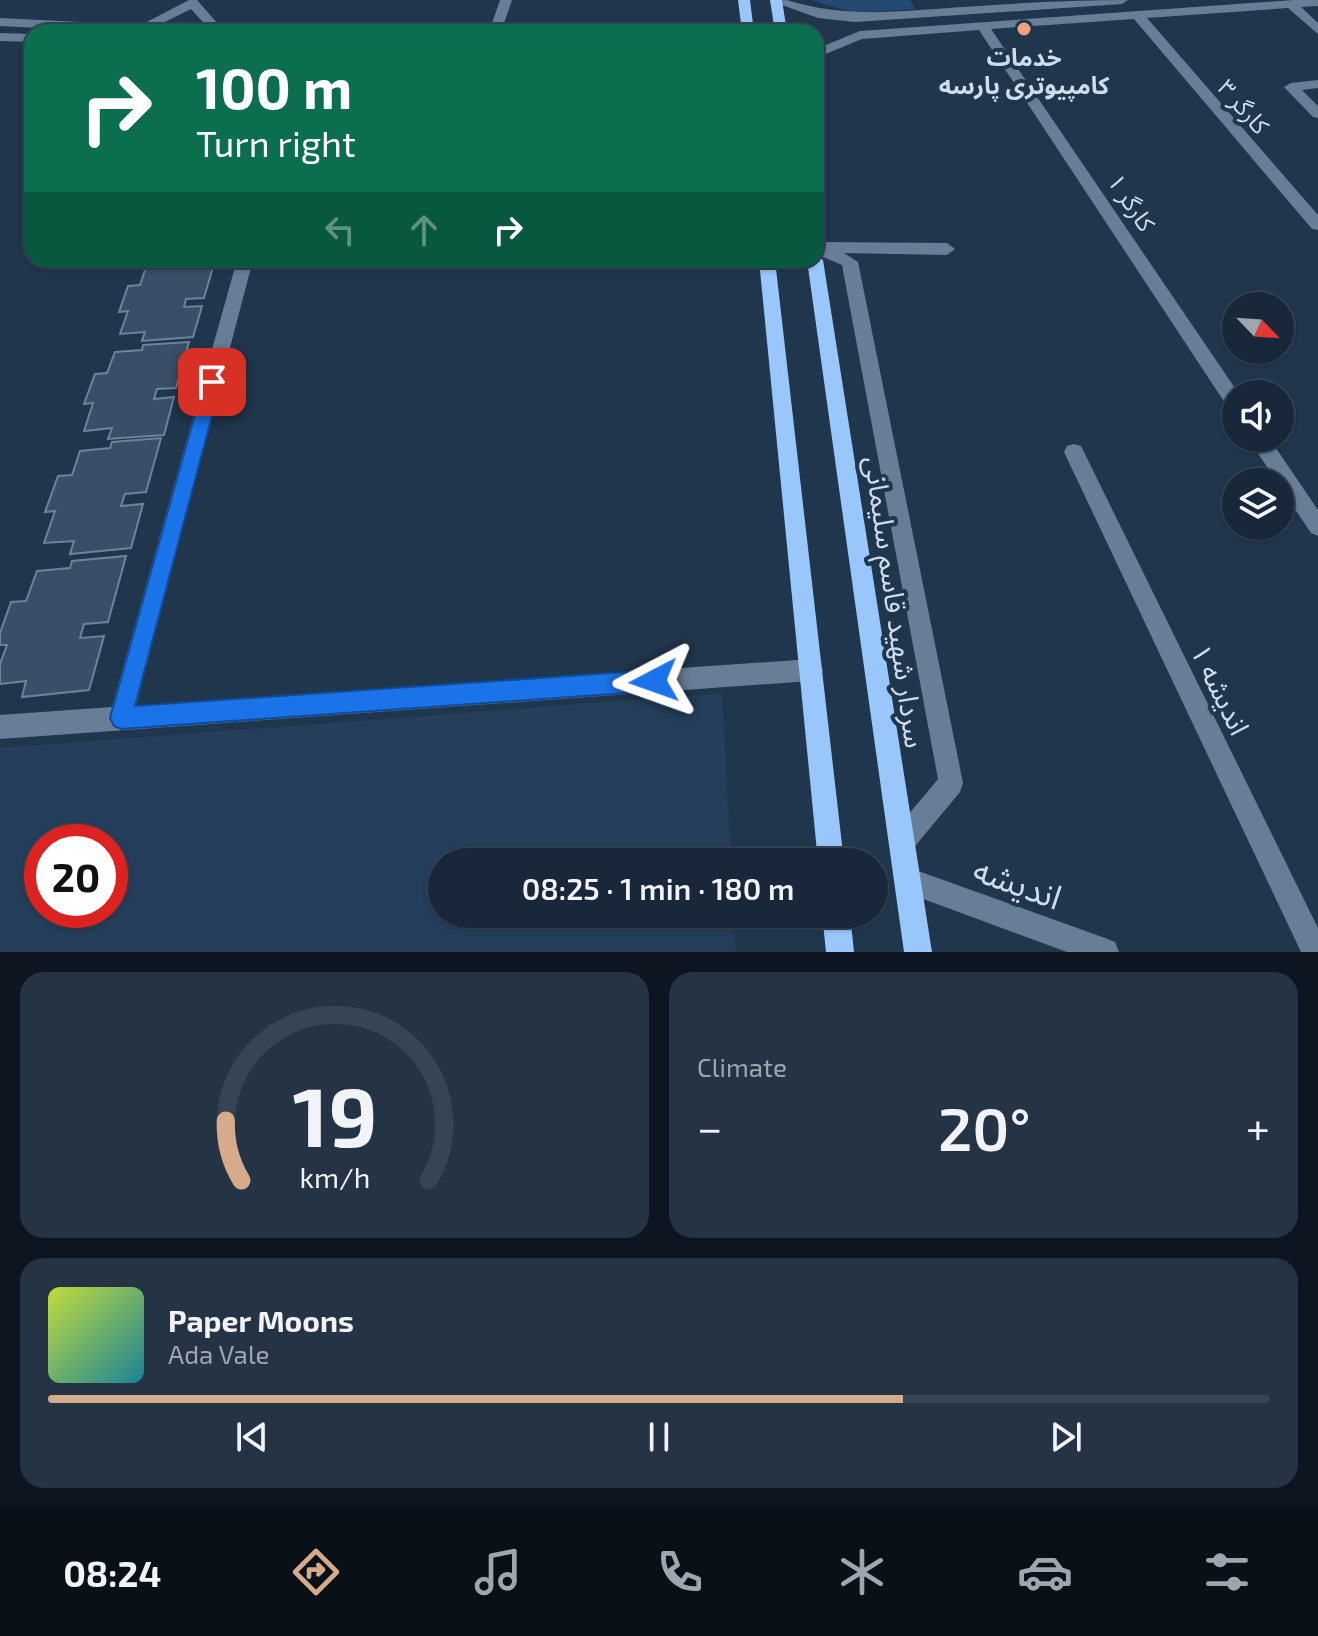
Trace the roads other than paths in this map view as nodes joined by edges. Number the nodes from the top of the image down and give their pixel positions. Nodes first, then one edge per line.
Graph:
1 (506, 0) edge
2 (744, 0) edge
3 (776, 0) edge
4 (1122, 0) edge
5 (193, 1) edge
6 (1318, 2) edge
7 (1002, 4) edge
8 (1225, 4) edge
9 (1291, 4) junction
10 (1138, 16) junction
11 (855, 18) junction
12 (0, 22) edge
13 (40, 24) edge
14 (149, 24) edge
15 (212, 24) edge
16 (498, 24) edge
17 (747, 24) edge
18 (780, 24) edge
19 (984, 28) junction
20 (1318, 30) edge
21 (860, 35) junction
22 (0, 37) edge
23 (24, 38) edge
24 (824, 51) edge
25 (1318, 84) edge
26 (1318, 114) edge
27 (1318, 225) edge
28 (824, 248) edge
29 (947, 249) dead end
30 (824, 251) edge
31 (243, 268) edge
32 (768, 268) edge
33 (816, 268) edge
34 (1222, 383) edge
35 (1074, 452) dead end
36 (1267, 452) edge
37 (1318, 527) edge
38 (811, 670) junction
39 (121, 718) junction
40 (0, 727) edge
41 (902, 842) junction
42 (830, 848) edge
43 (907, 880) junction
44 (837, 928) edge
45 (840, 952) edge
46 (918, 952) edge
47 (1105, 952) edge
48 (1315, 952) edge

1 - 16 street
2 - 17 main road
3 - 11 street
3 - 18 main road
4 - 7 street
5 - 14 street
5 - 15 street
6 - 9 street
7 - 11 street
8 - 9 street
8 - 10 street
9 - 20 street
10 - 19 street
10 - 27 street, کارگر ۳
11 - 21 street
12 - 13 street
19 - 21 street
19 - 34 street, کارگر ۱
21 - 24 street
22 - 23 street
25 - 26 street
28 - 29 street
30 - 41 street
31 - 39 street
32 - 38 main road
33 - 41 main road, سردار شهید قاسم سلیمانی
35 - 48 street, اندیشه ۱
36 - 37 street
38 - 39 street
38 - 42 main road
39 - 40 street
41 - 43 main road, سردار شهید قاسم سلیمانی
43 - 46 main road, سردار شهید قاسم سلیمانی
43 - 47 street, اندیشه
44 - 45 main road

